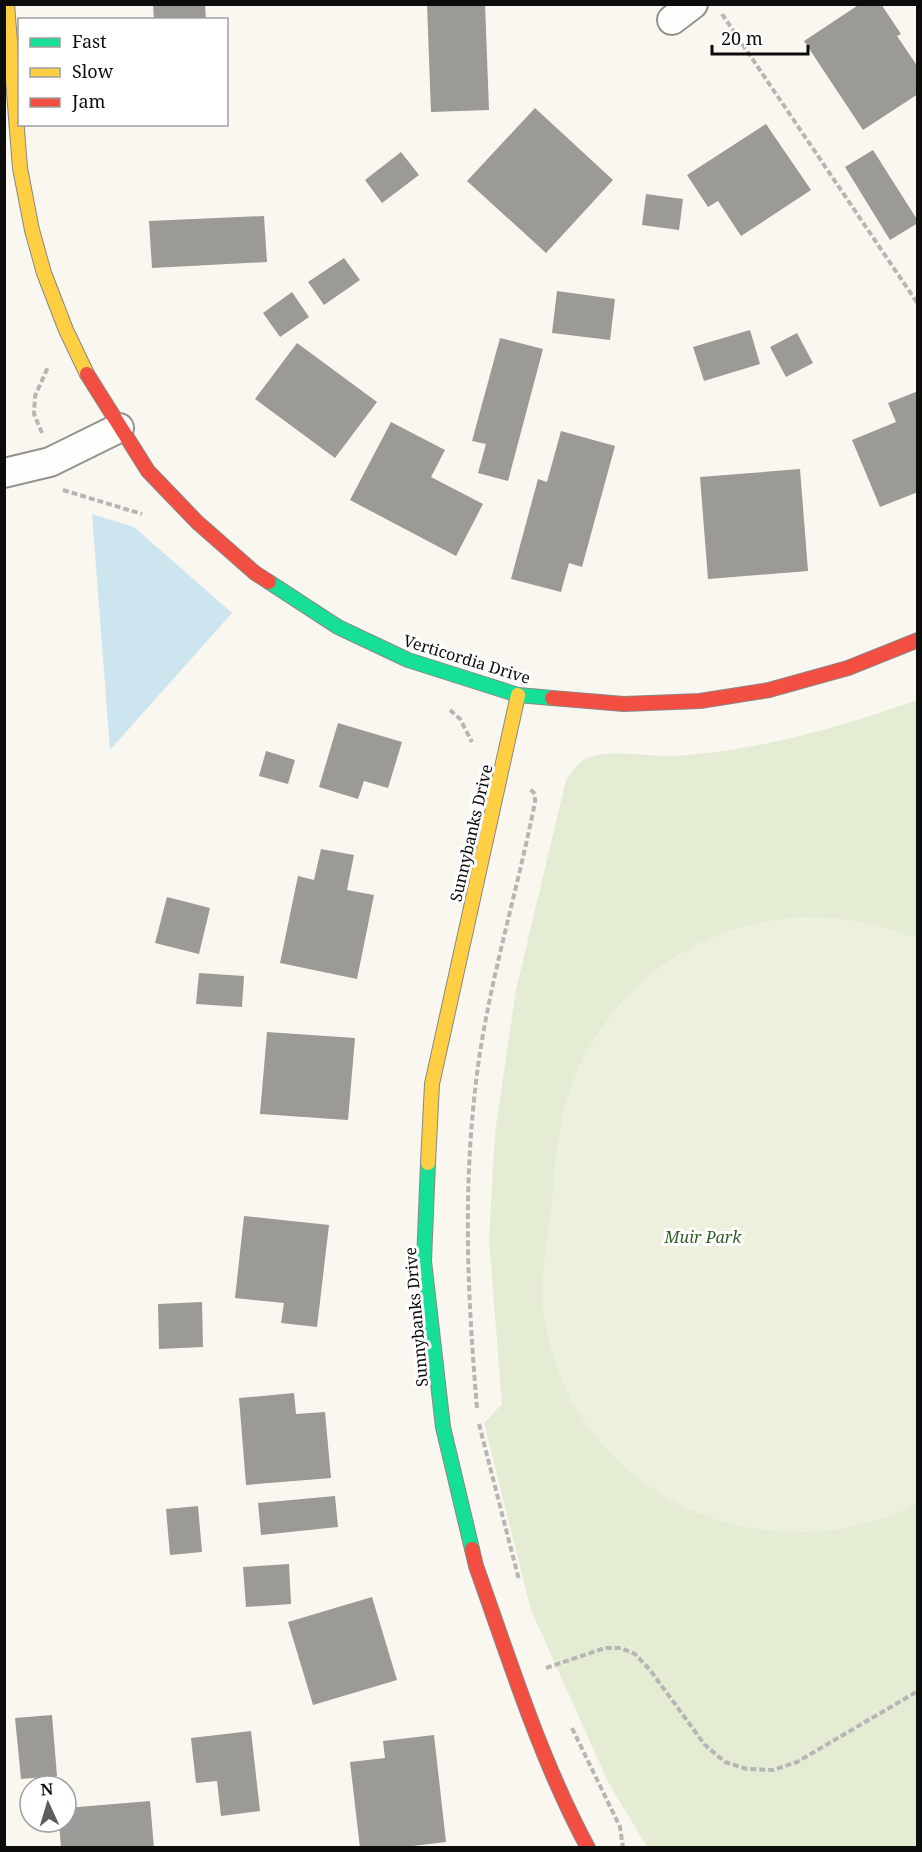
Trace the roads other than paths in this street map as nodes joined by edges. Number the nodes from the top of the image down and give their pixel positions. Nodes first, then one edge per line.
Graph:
1 (7, 4) edge
2 (119, 428) junction
3 (4, 473) edge
4 (918, 640) edge
5 (518, 695) junction
6 (588, 1848) edge

1 - 2 street, Verticordia Drive
2 - 3 street
2 - 5 street, Verticordia Drive
4 - 5 street, Verticordia Drive
5 - 6 street, Sunnybanks Drive

